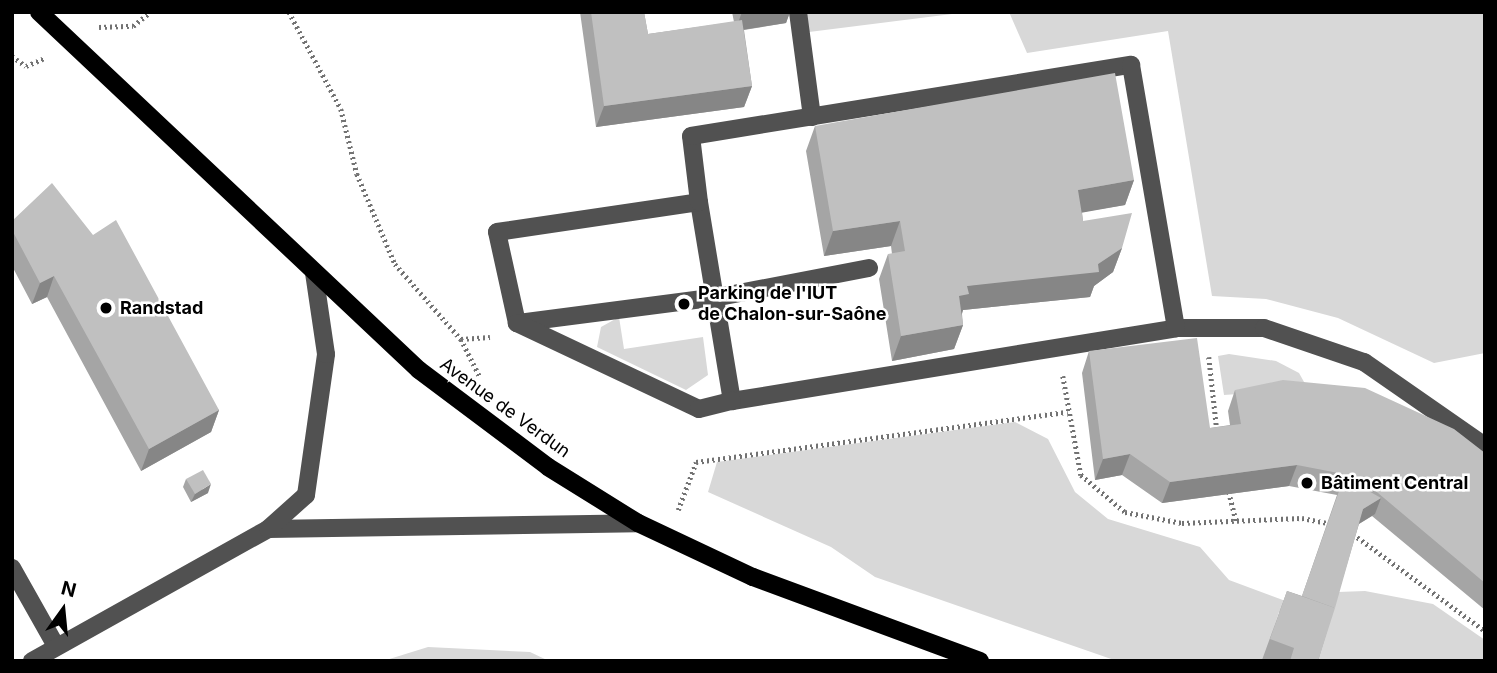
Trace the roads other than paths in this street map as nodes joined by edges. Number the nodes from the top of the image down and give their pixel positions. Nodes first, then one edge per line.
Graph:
1 (38, 12) edge
2 (798, 12) edge
3 (812, 117) junction
4 (699, 202) junction
5 (869, 268) dead end
6 (314, 274) junction
7 (718, 298) junction
8 (517, 323) junction
9 (1176, 328) junction
10 (732, 401) junction
11 (1485, 446) edge
12 (638, 523) junction
13 (268, 529) junction
14 (12, 568) edge
15 (56, 646) junction
16 (32, 661) edge
17 (980, 661) edge

1 - 6 main road, Avenue de Verdun
2 - 3 street
3 - 4 street
3 - 9 street
4 - 7 street
4 - 8 street
5 - 7 street
6 - 12 main road, Avenue de Verdun
6 - 13 street
7 - 8 street
7 - 10 street
8 - 10 street
9 - 10 street
9 - 11 street
12 - 13 street
12 - 17 main road, Avenue de Verdun
13 - 15 street
14 - 15 street
15 - 16 street

